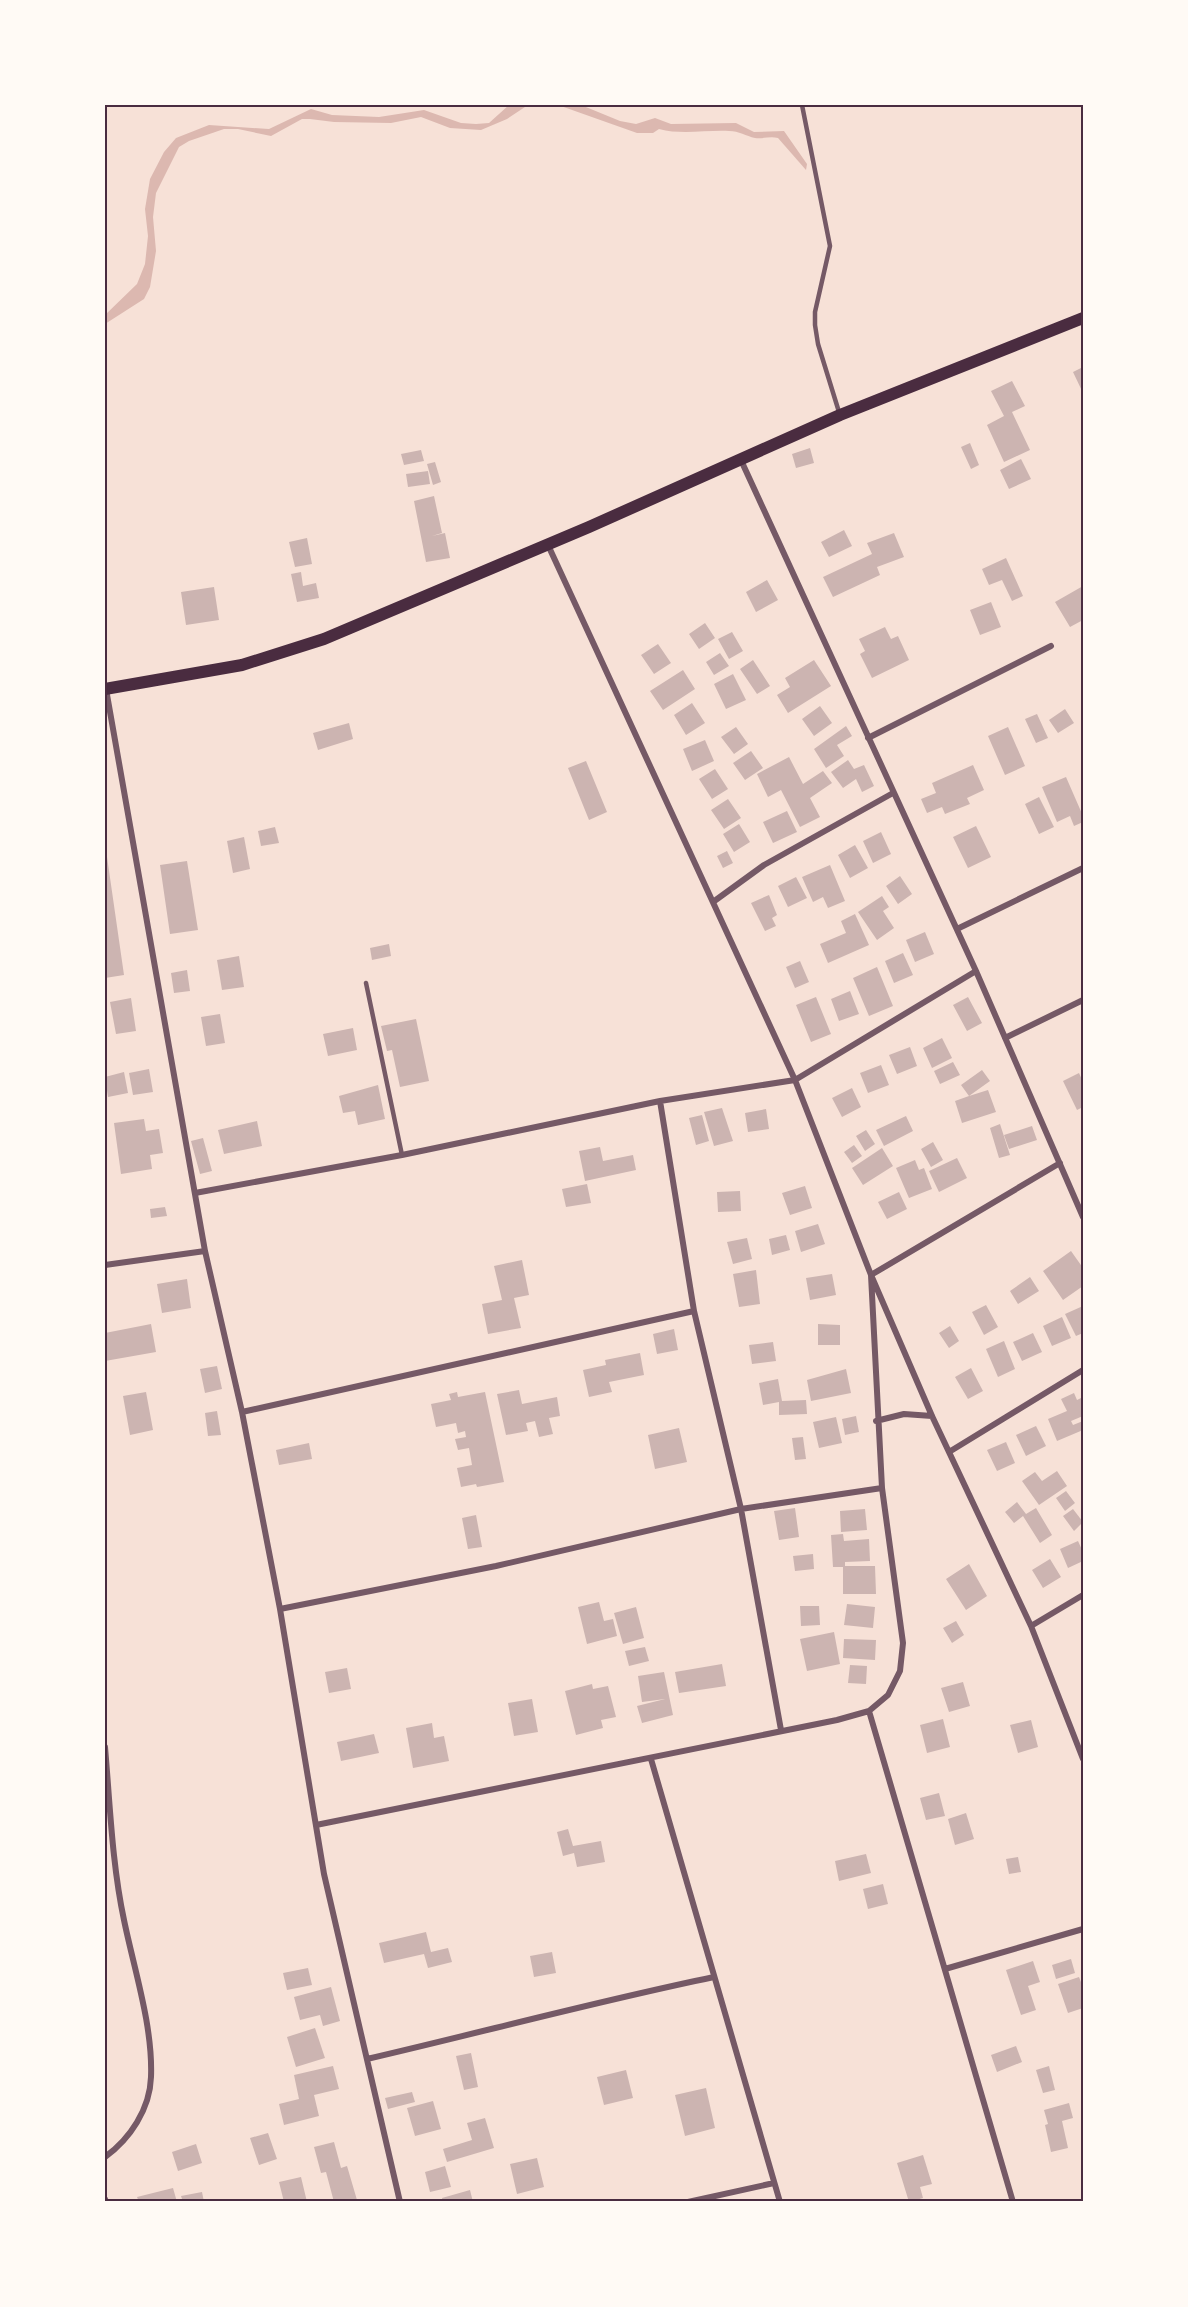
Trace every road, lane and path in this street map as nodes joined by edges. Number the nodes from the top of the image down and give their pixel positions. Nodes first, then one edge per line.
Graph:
1 (802, 105) edge
2 (1083, 318) edge
3 (840, 415) junction
4 (740, 459) junction
5 (548, 545) junction
6 (1051, 646) dead end
7 (105, 688) edge
8 (868, 738) junction
9 (893, 793) junction
10 (1083, 868) edge
11 (713, 902) junction
12 (957, 929) junction
13 (976, 970) junction
14 (366, 983) dead end
15 (1083, 1000) edge
16 (1005, 1038) junction
17 (795, 1080) junction
18 (660, 1101) junction
19 (402, 1155) junction
20 (1060, 1163) junction
21 (195, 1193) junction
22 (1083, 1217) edge
23 (205, 1251) junction
24 (105, 1264) edge
25 (871, 1275) junction
26 (694, 1311) junction
27 (1083, 1370) edge
28 (242, 1412) junction
29 (932, 1416) junction
30 (876, 1421) junction
31 (949, 1452) junction
32 (882, 1488) junction
33 (741, 1509) junction
34 (1083, 1595) edge
35 (280, 1609) junction
36 (1031, 1626) junction
37 (869, 1712) junction
38 (781, 1730) junction
39 (105, 1747) edge
40 (651, 1759) junction
41 (1083, 1759) edge
42 (316, 1825) junction
43 (1083, 1929) edge
44 (945, 1969) junction
45 (714, 1977) junction
46 (367, 2059) junction
47 (105, 2157) edge
48 (774, 2183) junction
49 (400, 2202) edge
50 (688, 2202) edge
51 (780, 2202) edge
52 (1013, 2202) edge

1 - 3 lane
2 - 3 main road
3 - 4 main road
4 - 5 main road
4 - 8 street
5 - 7 main road
5 - 11 street
6 - 8 street
7 - 21 street
8 - 9 street
9 - 11 street
9 - 12 street
10 - 12 street
11 - 17 street
12 - 13 street
13 - 16 street
13 - 17 street
14 - 19 lane
15 - 16 street
16 - 20 street
17 - 18 street
17 - 25 street
18 - 19 street
18 - 26 street
19 - 21 street
20 - 22 street
20 - 25 street
21 - 23 street
23 - 24 street
23 - 28 street
25 - 29 street
25 - 30 street
26 - 28 street
26 - 33 street
27 - 31 street
28 - 35 street
29 - 30 street
29 - 31 street
30 - 32 street
31 - 36 street
32 - 33 street
32 - 37 street
33 - 35 street
33 - 38 street
34 - 36 street
35 - 42 street
36 - 41 street
37 - 38 street
37 - 44 street
38 - 40 street
39 - 47 street
40 - 42 street
40 - 45 street
42 - 46 street
43 - 44 street
44 - 52 street
45 - 46 street
45 - 48 street
46 - 49 street
48 - 50 street
48 - 51 street

